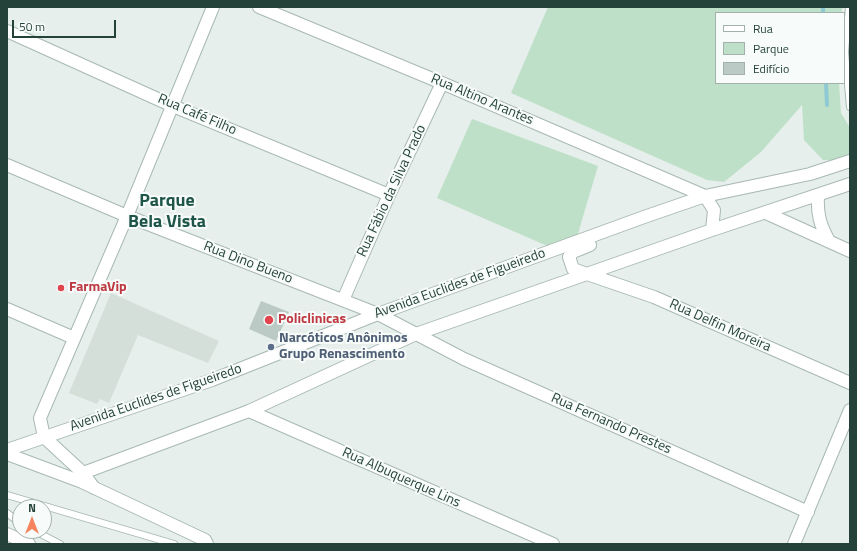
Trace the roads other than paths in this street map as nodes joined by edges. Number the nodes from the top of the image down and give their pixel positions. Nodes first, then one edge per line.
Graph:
1 (213, 7) edge
2 (259, 7) edge
3 (849, 7) edge
4 (7, 31) edge
5 (845, 43) edge
6 (845, 61) edge
7 (442, 83) junction
8 (173, 106) junction
9 (850, 107) edge
10 (850, 161) edge
11 (7, 165) edge
12 (850, 184) edge
13 (389, 195) junction
14 (705, 196) junction
15 (818, 196) junction
16 (766, 213) junction
17 (127, 216) junction
18 (644, 217) junction
19 (712, 230) junction
20 (829, 241) junction
21 (850, 251) edge
22 (588, 274) junction
23 (343, 300) junction
24 (7, 309) edge
25 (378, 314) junction
26 (416, 334) junction
27 (74, 338) junction
28 (850, 383) edge
29 (850, 410) edge
30 (249, 411) junction
31 (44, 437) junction
32 (7, 450) edge
33 (7, 454) edge
34 (83, 474) junction
35 (94, 488) junction
36 (7, 495) edge
37 (808, 512) junction
38 (7, 534) edge
39 (50, 539) edge
40 (209, 543) edge
41 (29, 544) edge
42 (60, 544) edge
43 (174, 544) edge
44 (553, 544) edge
45 (795, 544) edge

1 - 8 street
2 - 7 street, Rua Altino Arantes
3 - 5 lane
4 - 8 street, Rua Café Filho
6 - 9 lane
7 - 13 street, Rua Fábio da Silva Prado
7 - 14 street, Rua Altino Arantes
8 - 13 street, Rua Café Filho
8 - 17 street
10 - 14 street, Avenida Euclides de Figueiredo
11 - 17 street, Rua Dino Bueno
12 - 15 street
13 - 23 street, Rua Fábio da Silva Prado
14 - 18 street, Avenida Euclides de Figueiredo
14 - 19 street
15 - 16 street
15 - 20 street
16 - 19 street
16 - 20 street
17 - 23 street, Rua Dino Bueno
17 - 27 street
18 - 22 street, Rua Delfin Moreira
18 - 25 street, Avenida Euclides de Figueiredo
19 - 22 street
20 - 21 street
22 - 26 street
22 - 28 street, Rua Delfin Moreira
23 - 25 street, Rua Dino Bueno
24 - 27 street
25 - 26 street, Rua Fernando Prestes
25 - 31 street, Avenida Euclides de Figueiredo
26 - 30 street
26 - 37 street, Rua Fernando Prestes
27 - 31 street
29 - 37 street
30 - 34 street
30 - 44 street, Rua Albuquerque Lins
31 - 32 street, Avenida Euclides de Figueiredo
31 - 34 street
33 - 35 street
34 - 35 street
35 - 40 street
36 - 43 lane
37 - 45 street
38 - 41 street
39 - 42 lane

